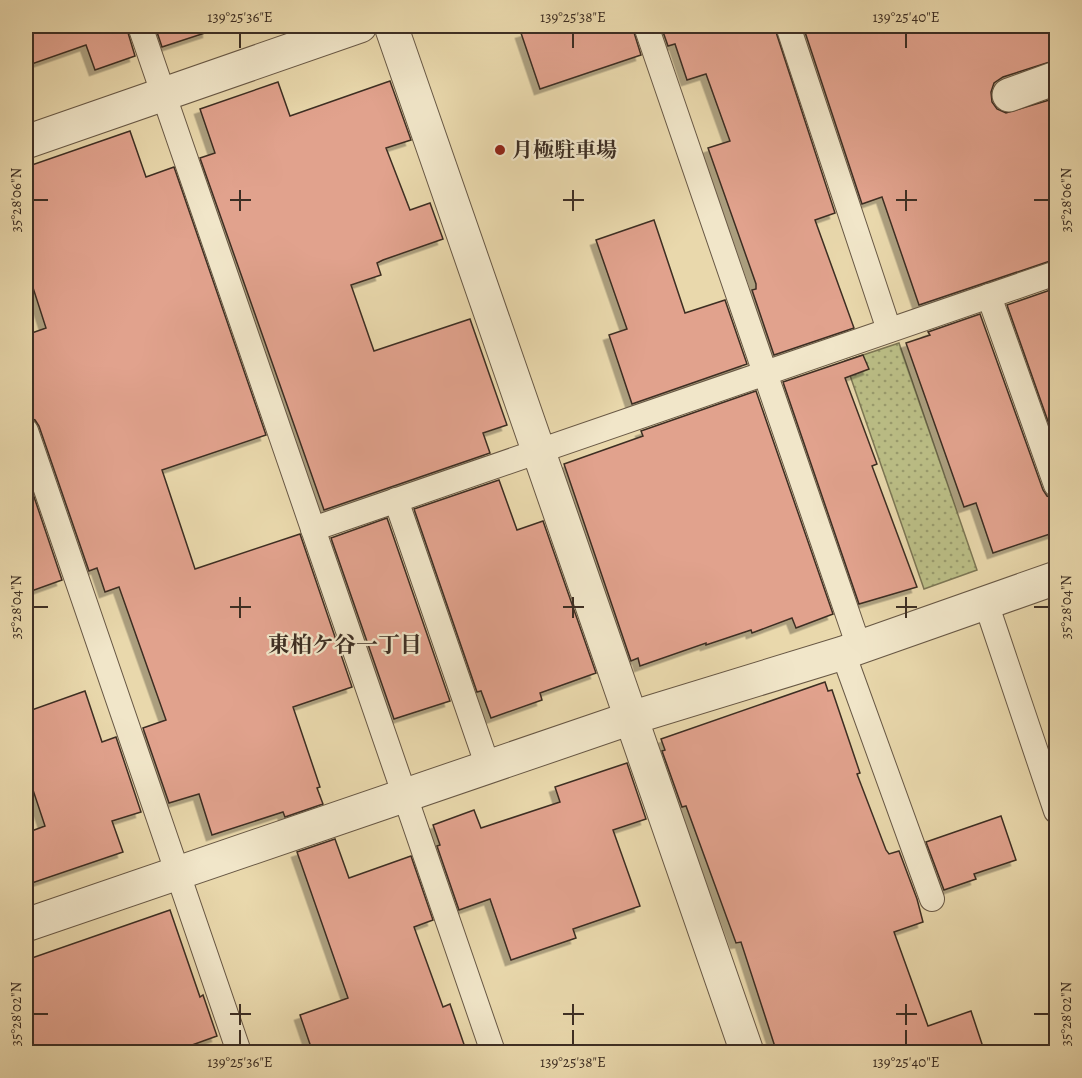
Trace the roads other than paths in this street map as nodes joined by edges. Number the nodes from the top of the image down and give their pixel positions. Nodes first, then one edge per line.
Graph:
1 (140, 26) edge
2 (360, 26) edge
3 (391, 26) edge
4 (646, 26) edge
5 (788, 26) edge
6 (1056, 78) edge
7 (163, 94) junction
8 (1009, 95) dead end
9 (26, 142) edge
10 (1056, 273) edge
11 (989, 296) junction
12 (889, 330) junction
13 (763, 373) junction
14 (26, 431) edge
15 (538, 451) junction
16 (1056, 485) edge
17 (396, 500) junction
18 (313, 529) junction
19 (1056, 578) edge
20 (986, 603) junction
21 (851, 650) junction
22 (631, 718) junction
23 (488, 767) junction
24 (404, 795) junction
25 (1056, 811) edge
26 (178, 873) junction
27 (932, 899) dead end
28 (26, 925) edge
29 (239, 1053) edge
30 (493, 1053) edge
31 (747, 1053) edge

1 - 7 lane
2 - 7 street
3 - 15 street
4 - 13 lane
5 - 12 lane
6 - 8 street
7 - 9 street
7 - 18 lane
10 - 11 lane
11 - 12 lane
11 - 16 lane
12 - 13 lane
13 - 15 lane
13 - 21 lane
14 - 26 lane
15 - 17 lane
15 - 22 street
17 - 18 lane
17 - 23 lane
18 - 24 lane
19 - 20 street
20 - 21 street
20 - 25 lane
21 - 22 street
21 - 27 lane
22 - 23 street
22 - 31 street
23 - 24 street
24 - 26 street
24 - 30 lane
26 - 28 street
26 - 29 lane

